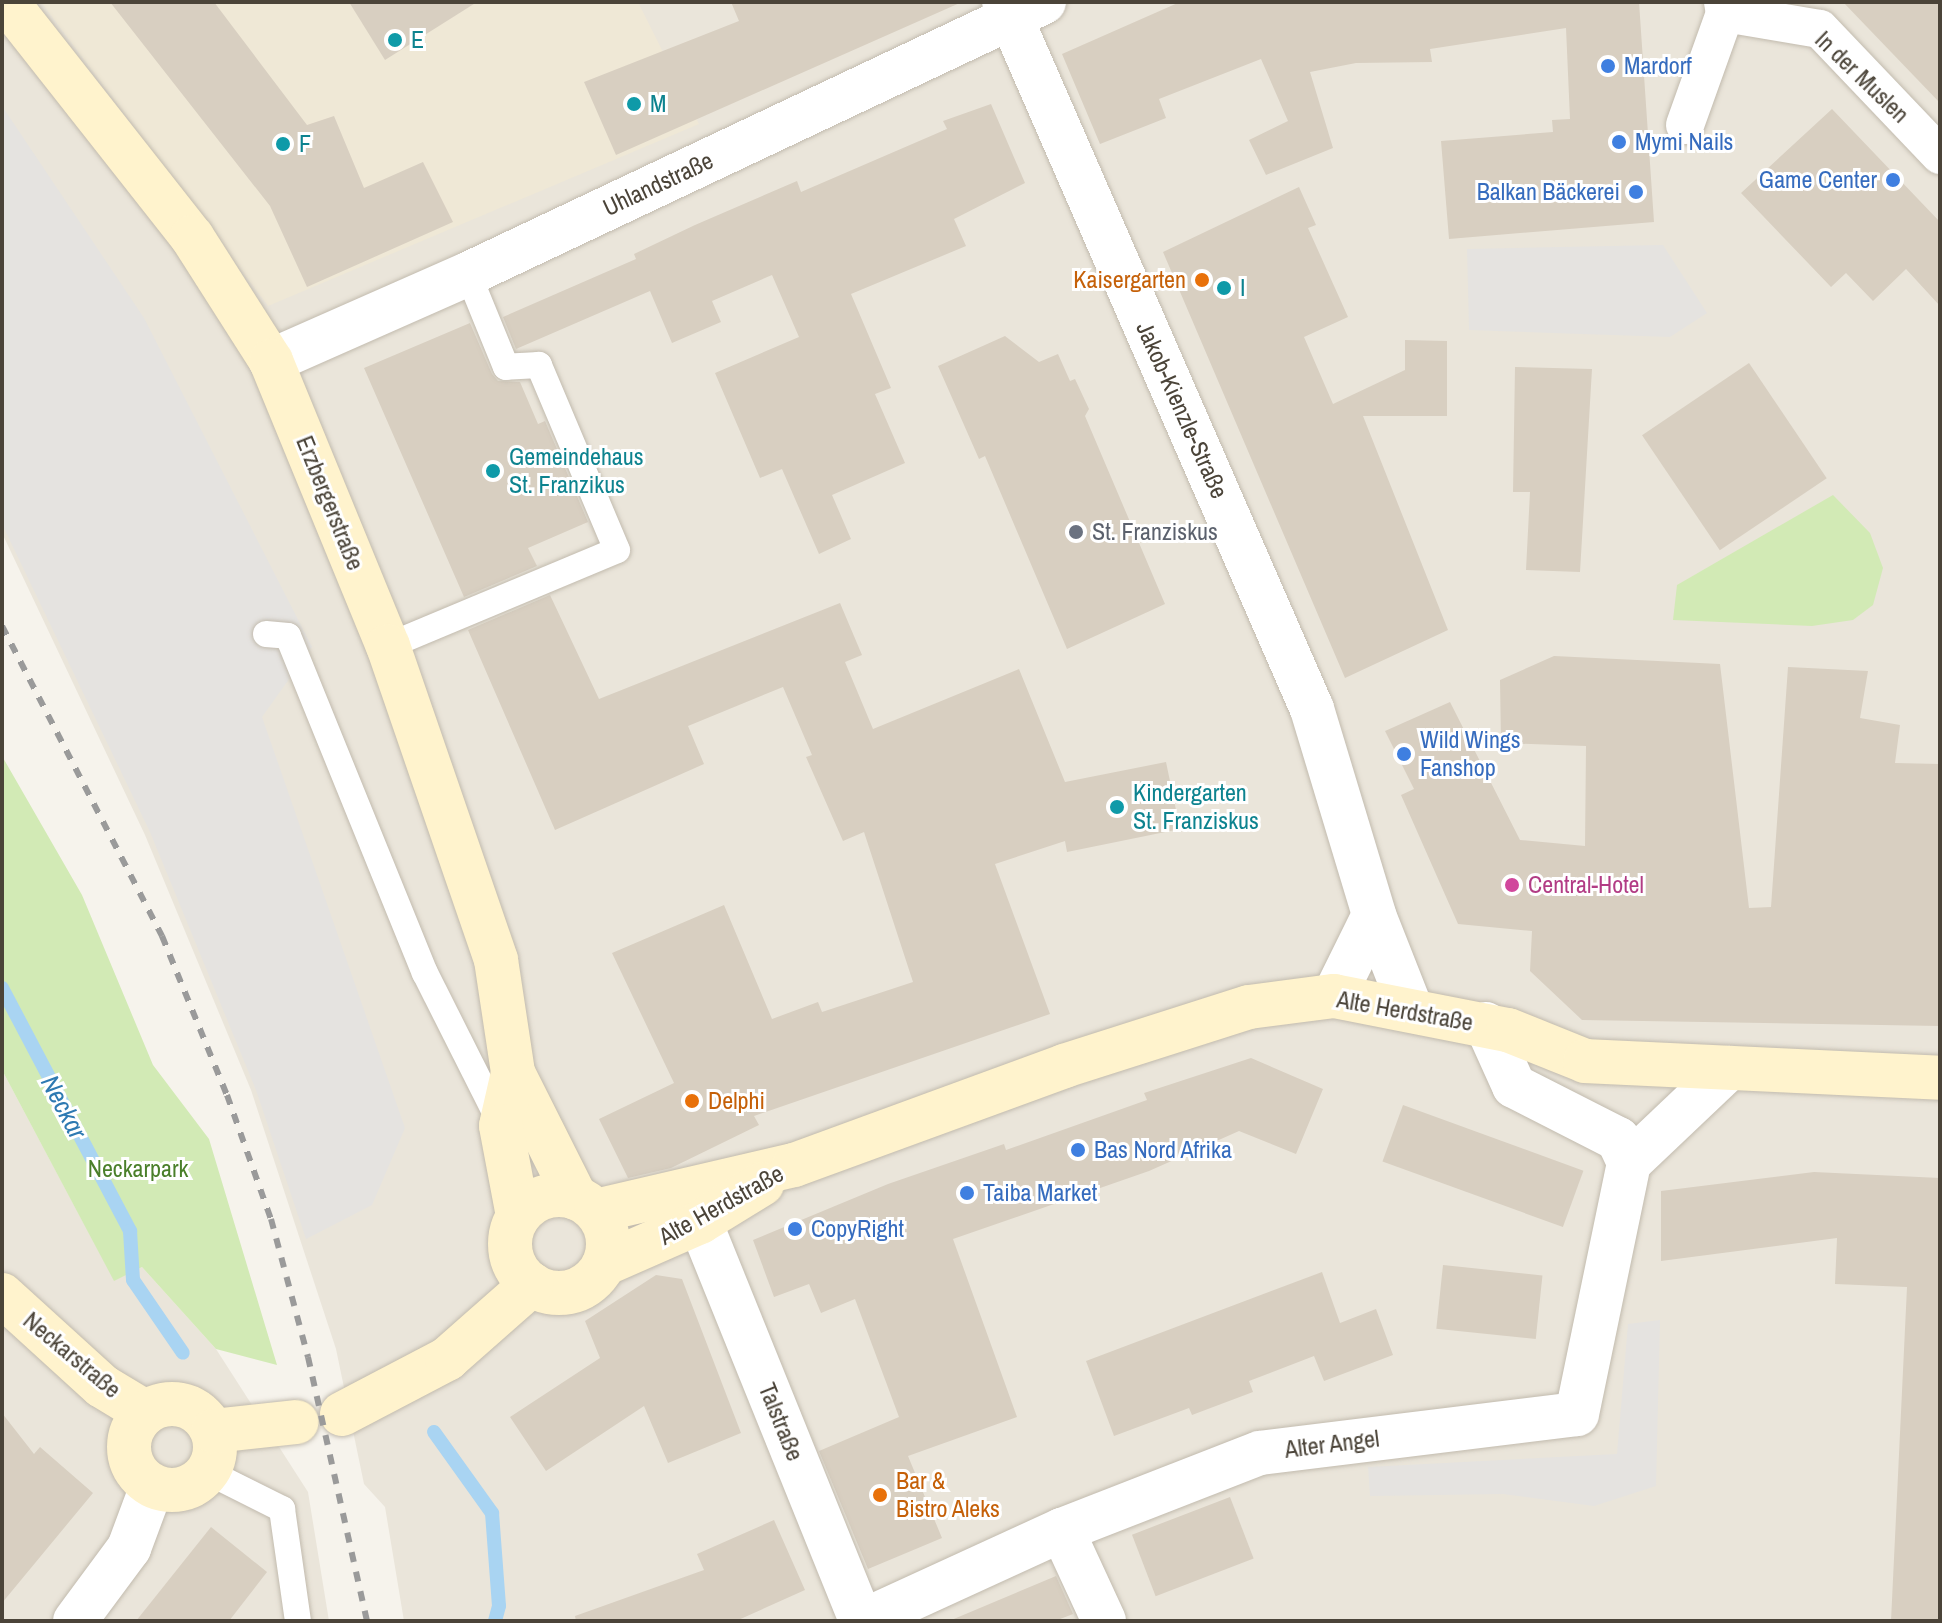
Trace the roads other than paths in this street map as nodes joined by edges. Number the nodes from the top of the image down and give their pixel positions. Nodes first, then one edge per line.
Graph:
1 (13, 4) edge
2 (1020, 7) edge
3 (1724, 8) edge
4 (1685, 125) dead end
5 (1940, 155) edge
6 (468, 274) junction
7 (271, 361) junction
8 (266, 634) dead end
9 (388, 646) junction
10 (1374, 915) junction
11 (1334, 996) junction
12 (1411, 1009) junction
13 (1486, 1024) junction
14 (1729, 1068) junction
15 (513, 1073) junction
16 (1940, 1078) edge
17 (501, 1126) junction
18 (1629, 1163) junction
19 (794, 1165) junction
20 (586, 1204) junction
21 (518, 1216) junction
22 (700, 1222) junction
23 (604, 1264) junction
24 (532, 1284) junction
25 (2, 1295) edge
26 (145, 1412) junction
27 (342, 1414) dead end
28 (297, 1422) dead end
29 (211, 1451) junction
30 (152, 1486) junction
31 (1062, 1530) junction
32 (75, 1621) edge
33 (298, 1621) edge
34 (862, 1621) edge
35 (1104, 1621) edge

1 - 7 main road, Erzbergerstraße
2 - 6 street, Uhlandstraße
2 - 10 street, Jakob-Kienzle-Straße
3 - 4 street, In der Muslen
3 - 5 street, In der Muslen
6 - 7 street, Uhlandstraße
6 - 9 lane
7 - 9 main road, Erzbergerstraße
8 - 17 lane
9 - 15 main road, Erzbergerstraße
10 - 11 street
10 - 12 street, Jakob-Kienzle-Straße
11 - 12 main road, Alte Herdstraße
11 - 19 main road, Alte Herdstraße
12 - 13 main road, Alte Herdstraße
13 - 14 main road, Alte Herdstraße
13 - 18 street
14 - 16 main road, Alte Herdstraße
14 - 18 street
15 - 17 main road, Erzbergerstraße
15 - 20 main road, Erzbergerstraße
17 - 21 main road, Erzbergerstraße
18 - 31 street, Alter Angel
19 - 20 main road, Alte Herdstraße
19 - 22 main road, Alte Herdstraße
20 - 21 main road, Alte Herdstraße
20 - 23 main road
21 - 24 main road
22 - 23 main road, Alte Herdstraße
22 - 34 street, Talstraße
23 - 24 main road, Alte Herdstraße
24 - 27 main road
25 - 26 main road, Neckarstraße
26 - 29 main road
26 - 30 main road
28 - 29 main road
29 - 30 main road
29 - 33 lane
30 - 32 street
31 - 34 street, Alter Angel
31 - 35 street

